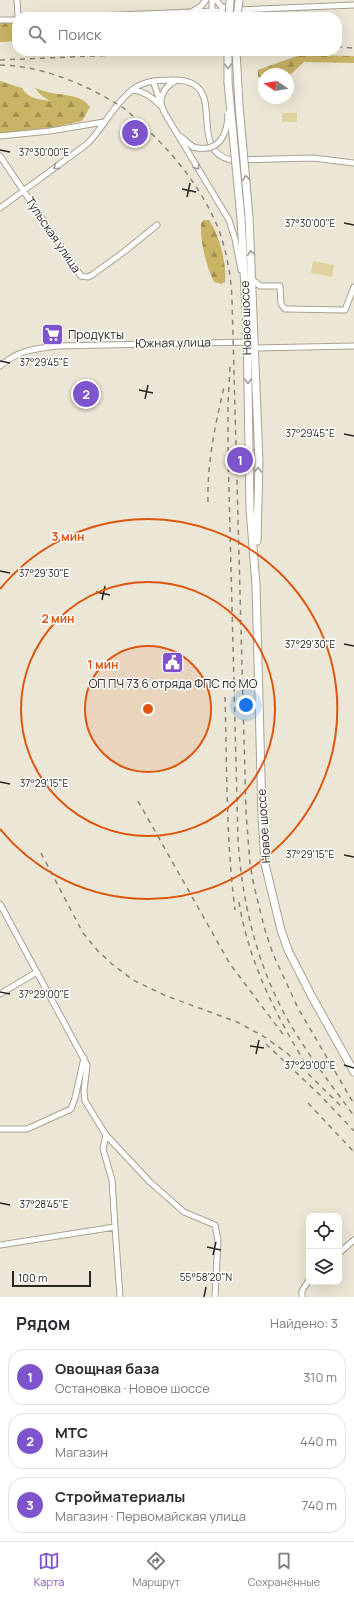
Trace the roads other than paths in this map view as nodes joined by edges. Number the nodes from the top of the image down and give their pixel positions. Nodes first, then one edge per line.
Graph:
1 (17, 0) edge
2 (206, 0) edge
3 (212, 0) edge
4 (216, 0) edge
5 (230, 0) edge
6 (239, 0) edge
7 (354, 5) edge
8 (232, 10) junction
9 (212, 11) junction
10 (18, 12) edge
11 (192, 12) joint
12 (229, 12) edge
13 (238, 12) edge
14 (12, 19) edge
15 (0, 20) edge
16 (228, 56) edge
17 (236, 56) edge
18 (178, 79) junction
19 (153, 81) junction
20 (228, 82) junction
21 (132, 90) junction
22 (162, 107) junction
23 (104, 122) junction
24 (177, 133) junction
25 (0, 136) edge
26 (0, 156) edge
27 (354, 163) edge
28 (24, 190) junction
29 (0, 208) edge
30 (157, 225) dead end
31 (253, 280) junction
32 (260, 286) junction
33 (354, 287) edge
34 (253, 293) junction
35 (245, 295) junction
36 (252, 344) junction
37 (354, 346) edge
38 (0, 366) edge
39 (0, 904) edge
40 (37, 972) junction
41 (0, 994) edge
42 (84, 1058) junction
43 (354, 1072) edge
44 (0, 1129) edge
45 (106, 1135) junction
46 (115, 1227) junction
47 (354, 1240) edge
48 (0, 1245) edge
49 (342, 1250) edge
50 (306, 1285) edge
51 (120, 1297) edge
52 (215, 1297) edge
53 (302, 1297) edge

1 - 10 street
2 - 11 street
3 - 9 street
4 - 8 street
5 - 12 main road, bridge
6 - 13 main road, bridge
7 - 8 street
8 - 9 street
9 - 11 street
14 - 15 street
16 -> 20 main road, Новое шоссе
31 -> 17 main road, Новое шоссе, bridge
18 - 19 street
18 - 22 street
18 - 27 street
19 - 21 street
19 - 22 street
20 - 24 street, bridge
20 - 35 main road, Новое шоссе, bridge
21 - 22 street
21 - 23 street
22 - 24 street
23 - 25 street
23 -> 28 street
24 -> 35 street
26 - 28 street, Тульская улица
28 - 29 street
28 - 30 street, Тульская улица
31 - 32 street
31 - 34 main road, Новое шоссе
32 - 33 street
32 - 34 street
34 - 36 main road, Новое шоссе
35 - 36 main road, Новое шоссе
36 - 37 street, Южная улица
36 - 38 street, Южная улица
36 - 43 main road, Новое шоссе
39 - 40 street
40 - 41 street
40 - 42 street
42 - 44 street
42 - 45 street
45 - 46 street
45 - 52 street
46 - 48 street
46 - 51 street
47 - 49 street
50 - 53 street

